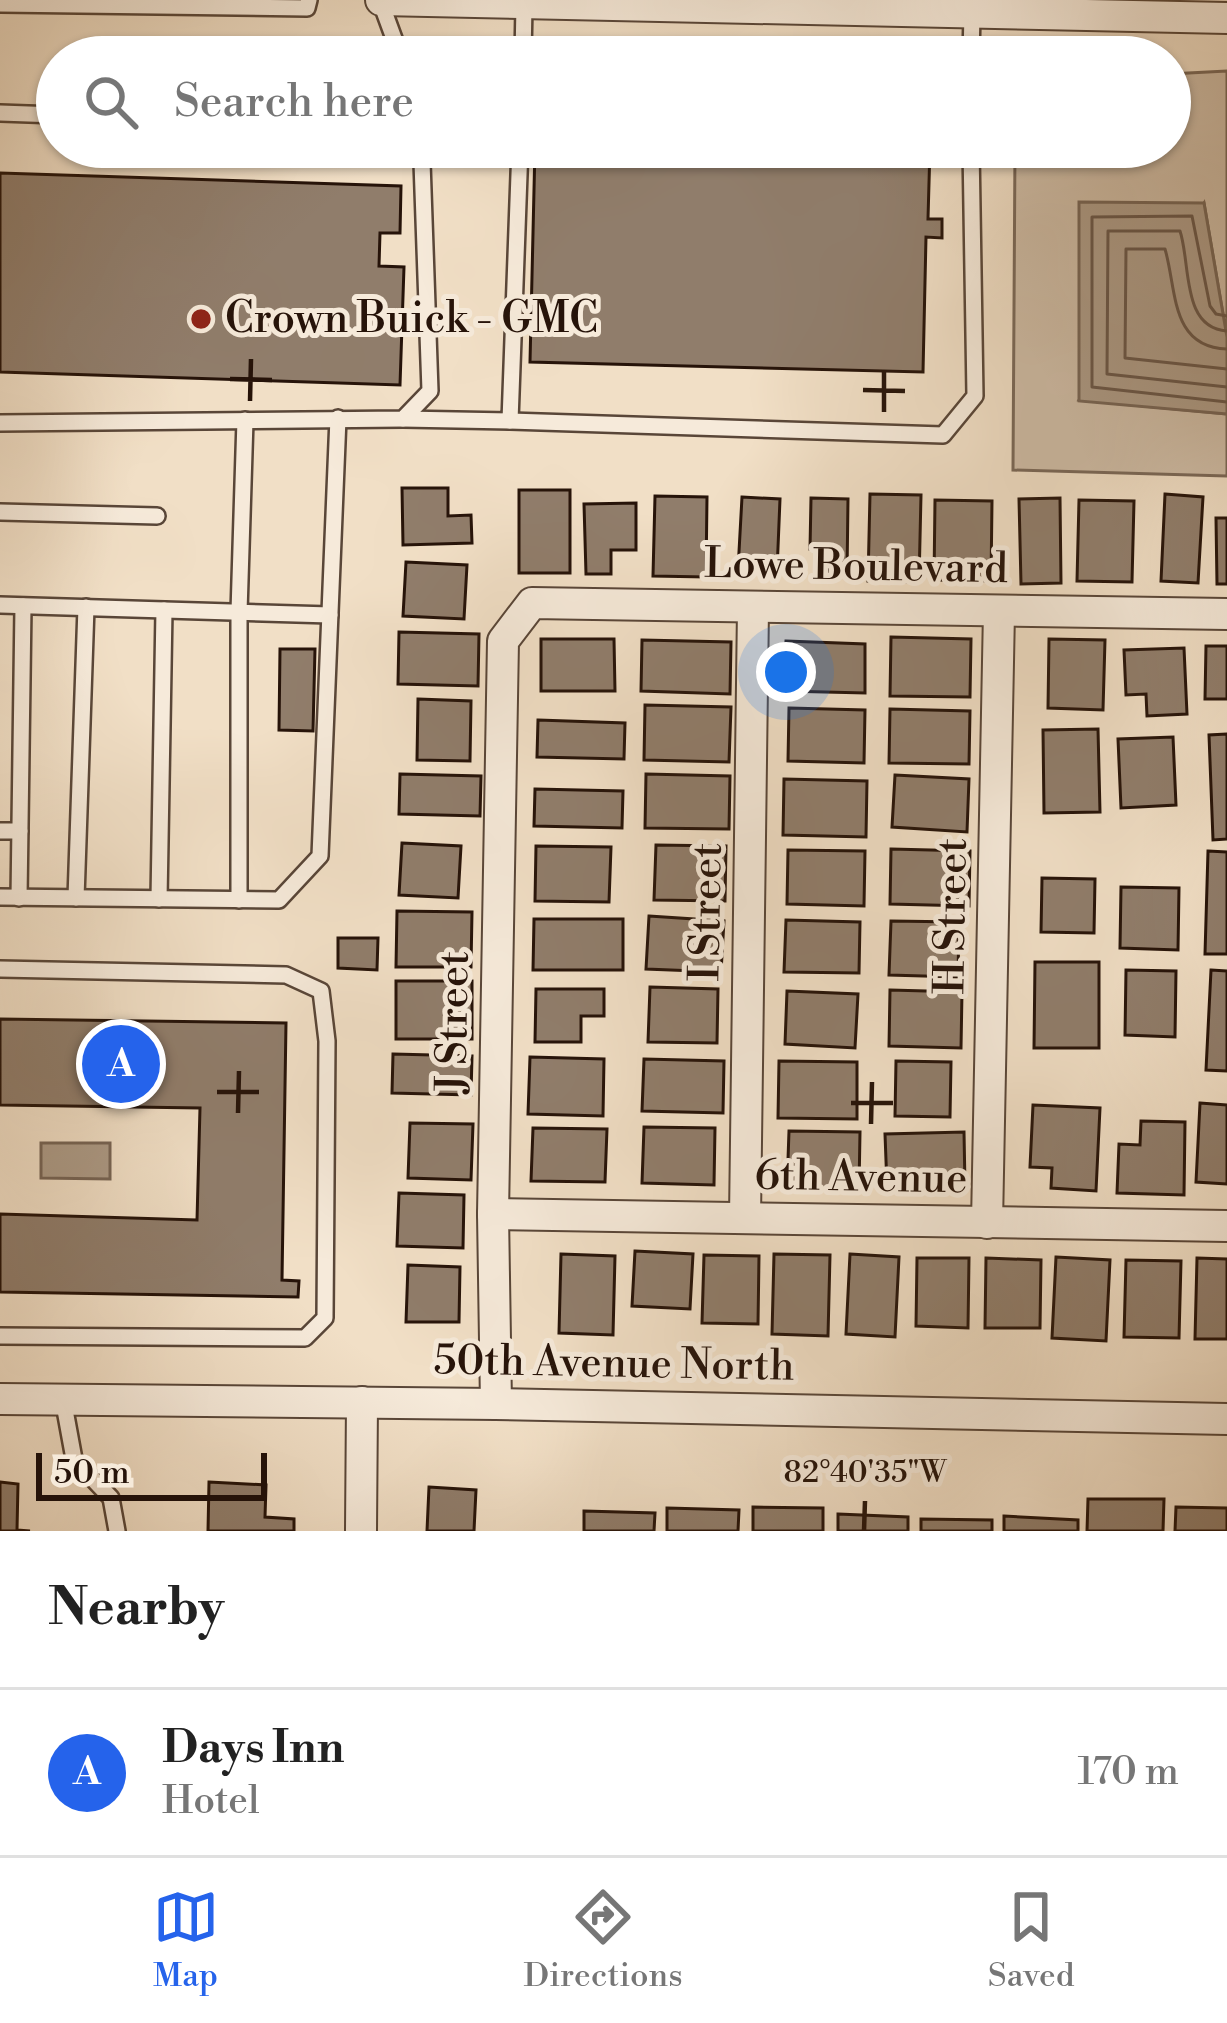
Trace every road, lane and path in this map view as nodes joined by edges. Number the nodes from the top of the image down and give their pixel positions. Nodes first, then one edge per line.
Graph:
1 (309, 0) edge
2 (381, 1) edge
3 (0, 4) edge
4 (524, 5) junction
5 (1111, 8) edge
6 (972, 14) junction
7 (1227, 18) edge
8 (393, 36) edge
9 (523, 36) edge
10 (971, 36) edge
11 (0, 113) edge
12 (36, 114) edge
13 (422, 168) edge
14 (519, 168) edge
15 (971, 168) edge
16 (338, 418) junction
17 (403, 418) junction
18 (245, 420) junction
19 (510, 421) junction
20 (0, 423) edge
21 (0, 512) edge
22 (158, 516) dead end
23 (0, 605) edge
24 (23, 606) junction
25 (86, 608) junction
26 (753, 608) junction
27 (164, 610) junction
28 (999, 610) junction
29 (239, 612) junction
30 (1227, 614) edge
31 (330, 615) junction
32 (503, 641) joint
33 (0, 831) edge
34 (20, 831) junction
35 (0, 898) edge
36 (19, 898) junction
37 (76, 898) junction
38 (158, 899) junction
39 (239, 900) junction
40 (0, 969) edge
41 (493, 1214) junction
42 (745, 1218) junction
43 (987, 1223) junction
44 (1227, 1226) edge
45 (0, 1336) edge
46 (0, 1399) edge
47 (63, 1399) junction
48 (362, 1402) junction
49 (496, 1404) junction
50 (1227, 1419) edge
51 (117, 1531) edge
52 (361, 1531) edge

1 - 3 lane
2 - 4 street
2 - 8 lane
4 - 6 street
4 - 9 lane
5 - 6 street
5 - 7 street
6 - 10 lane
11 - 12 lane
13 - 17 lane
14 - 19 lane
15 - 19 lane
16 - 17 lane
16 - 18 lane
16 - 31 lane
17 - 19 lane
18 - 20 lane
18 - 29 lane
21 - 22 lane
23 - 24 lane
24 - 25 lane
24 - 34 lane
25 - 27 lane
25 - 37 lane
26 - 28 street, Lowe Boulevard
26 - 32 street, Lowe Boulevard
26 - 42 street, I Street
27 - 29 lane
27 - 38 lane
28 - 30 street, Lowe Boulevard
28 - 43 street, H Street
29 - 31 lane
29 - 39 lane
31 - 39 lane
32 - 41 street, J Street
33 - 34 lane
34 - 36 lane
35 - 36 lane
36 - 37 lane
37 - 38 lane
38 - 39 lane
40 - 45 lane
41 - 42 street, 6th Avenue
41 - 49 street, J Street
42 - 43 street, 6th Avenue
43 - 44 street, 6th Avenue
46 - 47 street, 50th Avenue North
47 - 48 street, 50th Avenue North
47 - 51 lane
48 - 49 street, 50th Avenue North
48 - 52 street
49 - 50 street, 50th Avenue North

